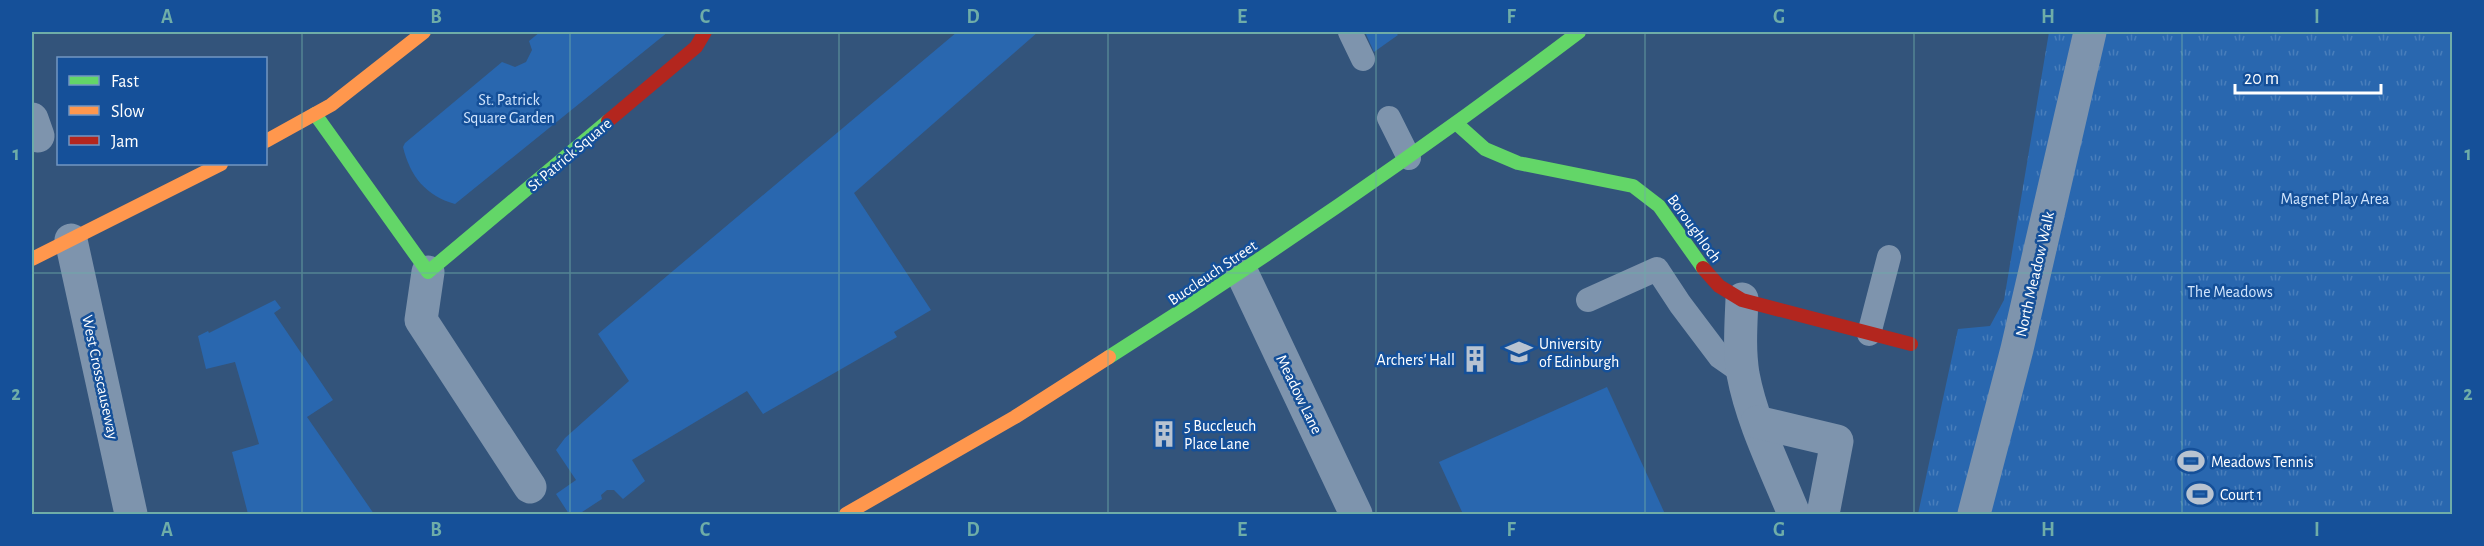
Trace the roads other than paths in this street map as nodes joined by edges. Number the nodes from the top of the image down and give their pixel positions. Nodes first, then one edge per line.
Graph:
1 (424, 32) edge
2 (705, 32) edge
3 (1350, 32) edge
4 (1579, 32) edge
5 (2090, 32) edge
6 (1363, 59) dead end
7 (315, 114) junction
8 (1389, 118) dead end
9 (1457, 124) junction
10 (267, 140) edge
11 (1409, 158) junction
12 (219, 165) edge
13 (71, 240) junction
14 (1889, 257) dead end
15 (32, 259) edge
16 (428, 272) junction
17 (1242, 273) junction
18 (1742, 299) junction
19 (1588, 300) dead end
20 (1869, 334) junction
21 (1911, 344) dead end
22 (1743, 373) junction
23 (1757, 422) junction
24 (530, 487) dead end
25 (131, 514) edge
26 (846, 514) edge
27 (1356, 514) edge
28 (1794, 514) edge
29 (1823, 514) edge
30 (1974, 514) edge

1 - 7 street
2 - 16 street, St Patrick Square
3 - 6 lane
4 - 9 street, Buccleuch Street
5 - 30 street, North Meadow Walk
7 - 10 street
7 - 16 street
8 - 11 lane
9 - 11 street, Buccleuch Street
9 - 18 street, Boroughloch
11 - 17 street, Buccleuch Street
12 - 13 street
13 - 15 street
13 - 25 street, West Crosscauseway
14 - 20 lane
16 - 24 street
17 - 26 street, Buccleuch Street
17 - 27 street, Meadow Lane
18 - 20 street, Boroughloch
18 - 22 street
19 - 22 lane
20 - 21 street, Boroughloch
22 - 23 street
23 - 28 street
23 - 29 street

